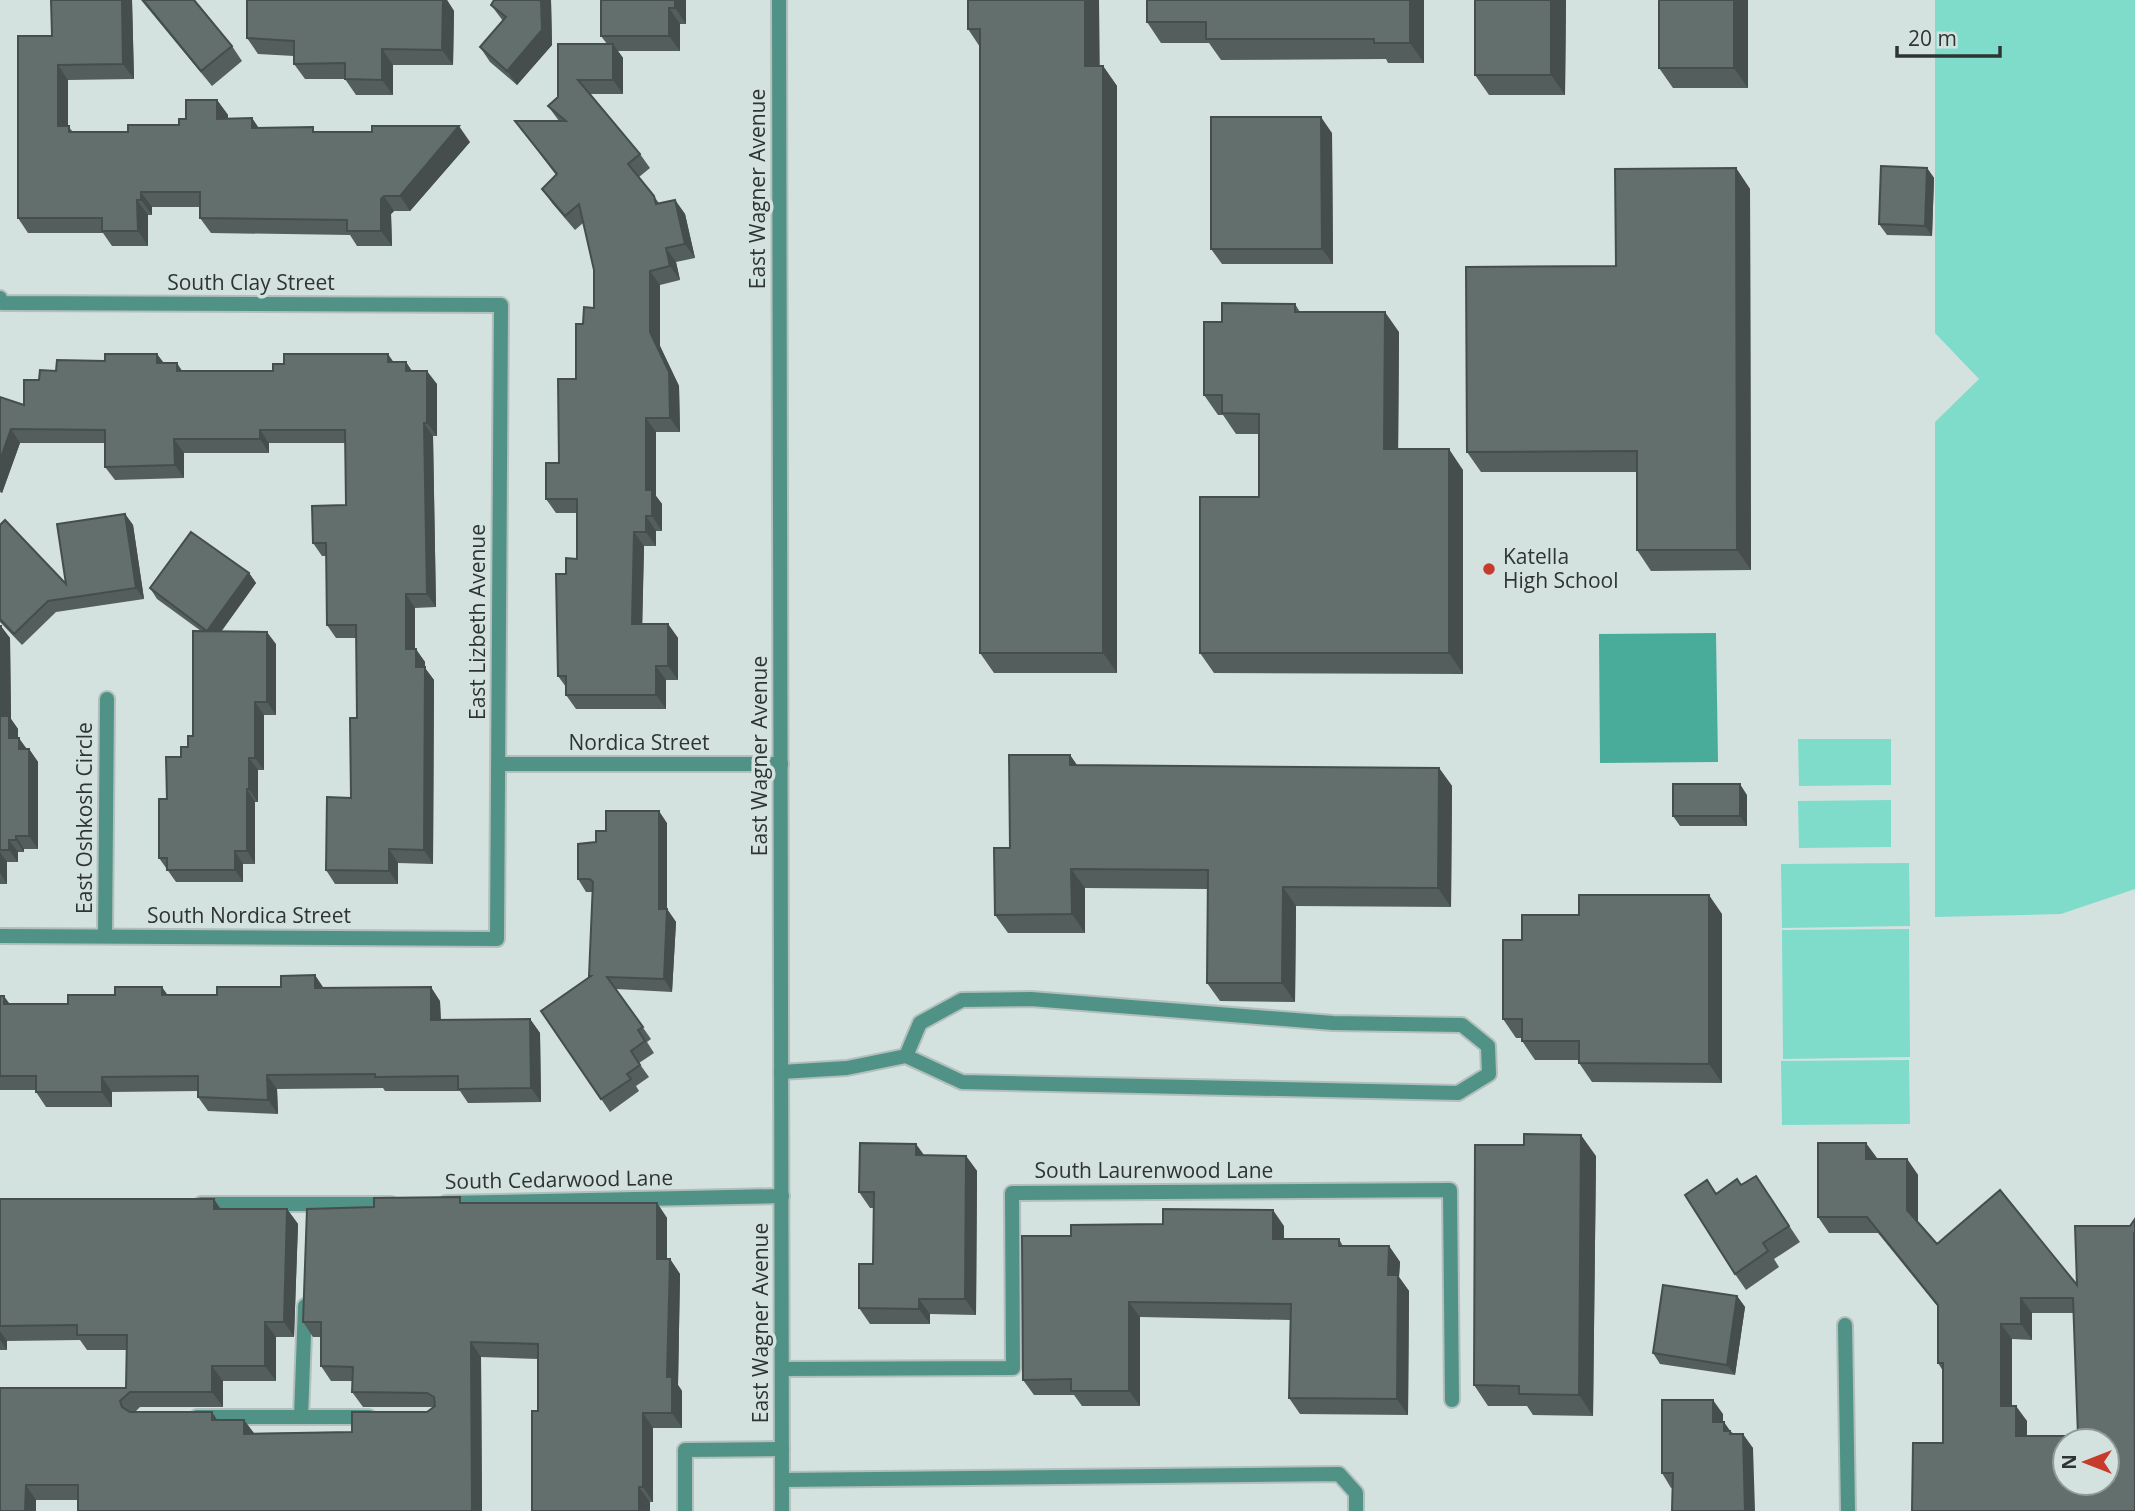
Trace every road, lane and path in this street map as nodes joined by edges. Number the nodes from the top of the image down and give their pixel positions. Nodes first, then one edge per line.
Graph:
1 (779, 0) edge
2 (1, 301) edge
3 (501, 305) joint
4 (107, 699) dead end
5 (498, 764) junction
6 (781, 764) junction
7 (0, 936) edge
8 (105, 936) junction
9 (498, 939) joint
10 (905, 1056) junction
11 (781, 1072) junction
12 (782, 1196) junction
13 (406, 1203) edge
14 (434, 1203) edge
15 (188, 1204) edge
16 (306, 1284) edge
17 (1845, 1325) dead end
18 (782, 1369) junction
19 (1452, 1400) dead end
20 (180, 1417) edge
21 (302, 1417) junction
22 (383, 1417) edge
23 (782, 1449) junction
24 (782, 1480) junction
25 (685, 1511) edge
26 (782, 1511) edge
27 (1356, 1511) edge
28 (1848, 1511) edge

1 - 6 street, East Wagner Avenue
2 - 3 street, South Clay Street
3 - 5 street, East Lizbeth Avenue
4 - 8 street, East Oshkosh Circle
5 - 6 street, Nordica Street
5 - 9 street, East Lizbeth Avenue
6 - 11 street, East Wagner Avenue
7 - 8 street, South Nordica Street
8 - 9 street, South Nordica Street
10 - 10 street
10 - 11 street
11 - 12 street, East Wagner Avenue
12 - 14 street, South Cedarwood Lane
12 - 18 street, East Wagner Avenue
13 - 15 street
16 - 21 street
17 - 28 street
18 - 19 street, South Laurenwood Lane
18 - 23 street, East Wagner Avenue
20 - 21 street
21 - 22 street
23 - 24 street, East Wagner Avenue
23 - 25 street
24 - 26 street, East Wagner Avenue
24 - 27 street

